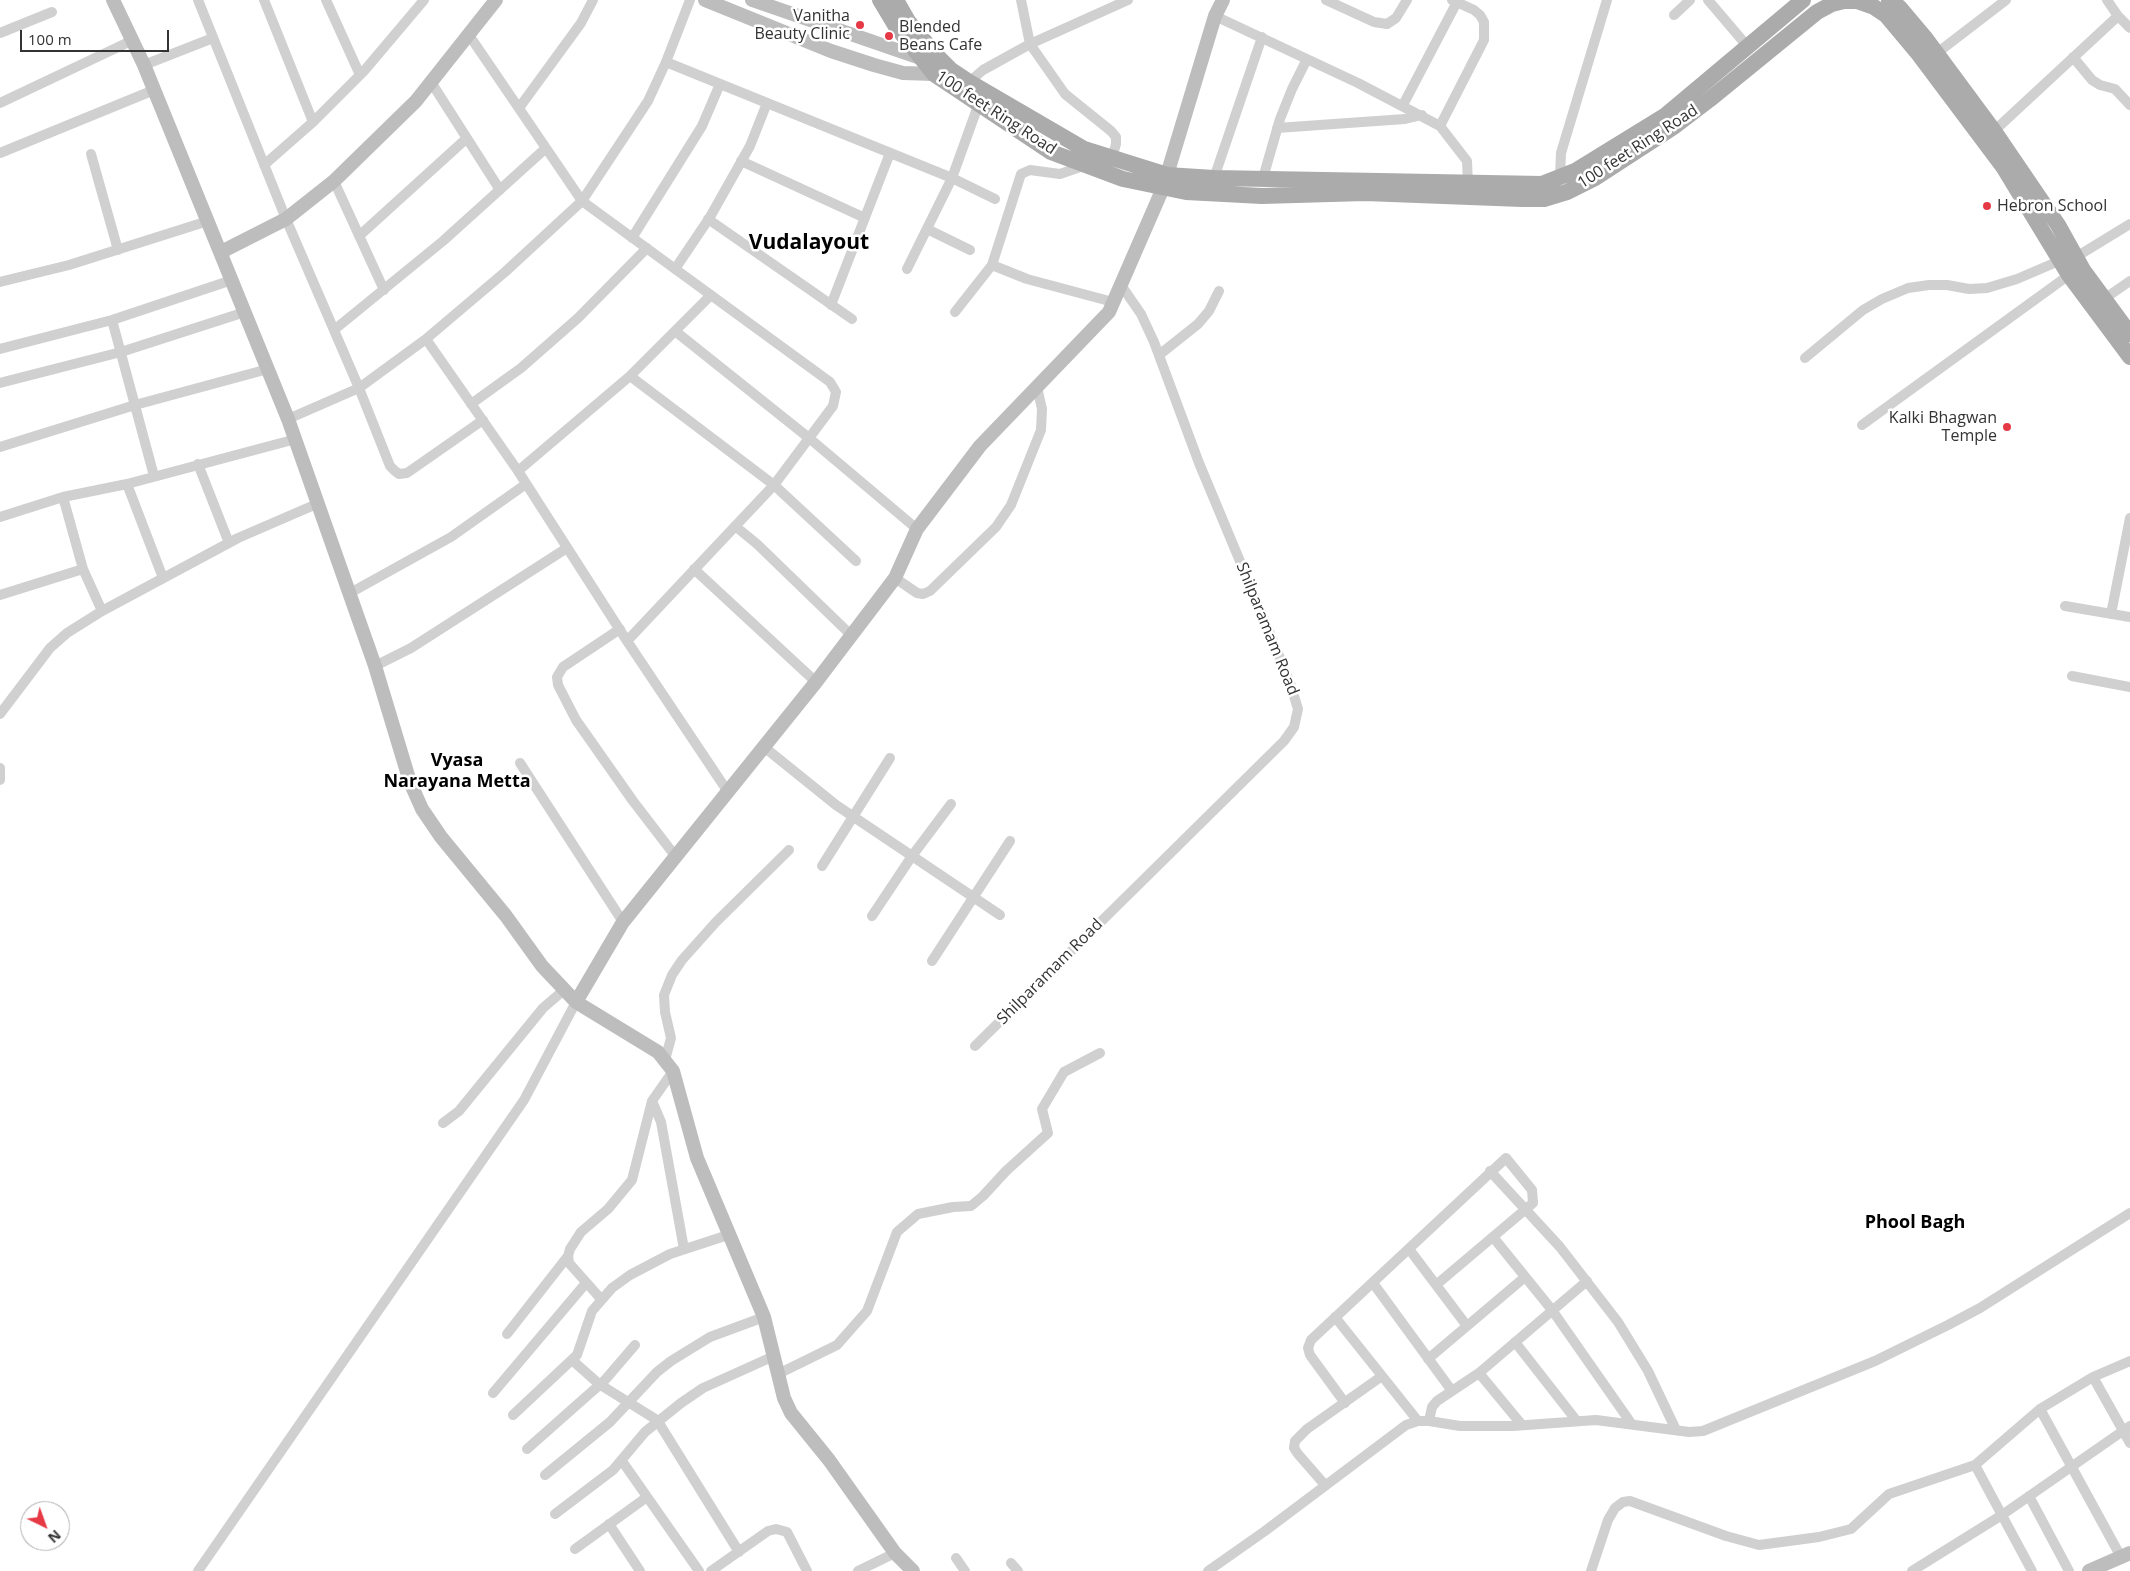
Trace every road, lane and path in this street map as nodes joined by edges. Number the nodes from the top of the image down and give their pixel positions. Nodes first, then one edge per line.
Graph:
1 (113, 0) edge
2 (198, 0) edge
3 (264, 0) edge
4 (326, 0) edge
5 (424, 0) edge
6 (496, 0) edge
7 (593, 0) edge
8 (690, 0) edge
9 (705, 0) edge
10 (752, 0) edge
11 (880, 0) edge
12 (896, 0) edge
13 (1021, 0) edge
14 (1128, 0) edge
15 (1223, 0) edge
16 (1326, 0) edge
17 (1407, 0) edge
18 (1607, 0) edge
19 (1690, 0) edge
20 (1708, 0) edge
21 (1803, 0) edge
22 (1844, 0) edge
23 (1889, 0) edge
24 (2006, 0) edge
25 (2107, 0) edge
26 (1454, 1) edge
27 (52, 12) dead end
28 (1674, 15) dead end
29 (1215, 16) junction
30 (2118, 16) junction
31 (2130, 28) edge
32 (0, 33) edge
33 (469, 35) junction
34 (1262, 37) junction
35 (213, 38) junction
36 (133, 40) junction
37 (1030, 44) junction
38 (1748, 46) junction
39 (1937, 53) junction
40 (928, 56) junction
41 (2073, 57) junction
42 (1308, 60) junction
43 (666, 62) junction
44 (144, 65) junction
45 (951, 70) junction
46 (934, 74) junction
47 (360, 75) junction
48 (431, 82) junction
49 (969, 82) junction
50 (720, 84) junction
51 (154, 90) junction
52 (0, 103) edge
53 (767, 103) junction
54 (979, 103) junction
55 (2130, 105) edge
56 (1403, 106) junction
57 (519, 108) junction
58 (1422, 115) junction
59 (314, 122) junction
60 (1440, 126) junction
61 (1277, 128) junction
62 (1994, 131) junction
63 (467, 138) junction
64 (546, 148) junction
65 (890, 152) junction
66 (0, 154) edge
67 (91, 154) dead end
68 (1112, 158) junction
69 (741, 161) junction
70 (264, 165) junction
71 (1087, 165) junction
72 (1560, 177) junction
73 (952, 178) junction
74 (1214, 178) junction
75 (1264, 178) junction
76 (334, 181) junction
77 (1166, 181) junction
78 (1468, 183) junction
79 (500, 190) junction
80 (995, 199) dead end
81 (582, 201) junction
82 (865, 218) junction
83 (708, 219) junction
84 (286, 220) junction
85 (208, 221) junction
86 (2130, 224) edge
87 (927, 229) junction
88 (359, 236) junction
89 (632, 238) junction
90 (647, 248) junction
91 (118, 250) junction
92 (970, 250) dead end
93 (221, 252) junction
94 (2068, 259) junction
95 (992, 265) junction
96 (675, 269) junction
97 (907, 269) dead end
98 (2069, 276) junction
99 (232, 280) junction
100 (2130, 281) edge
101 (0, 282) edge
102 (1121, 285) junction
103 (384, 290) junction
104 (1219, 291) dead end
105 (711, 295) junction
106 (2104, 299) junction
107 (1113, 302) junction
108 (831, 305) junction
109 (245, 312) junction
110 (955, 312) dead end
111 (852, 319) dead end
112 (112, 320) junction
113 (334, 330) junction
114 (675, 331) junction
115 (2130, 334) edge
116 (426, 339) junction
117 (0, 349) edge
118 (121, 352) junction
119 (1159, 355) junction
120 (2130, 357) edge
121 (1805, 358) dead end
122 (268, 369) junction
123 (630, 376) junction
124 (0, 383) edge
125 (1037, 387) junction
126 (359, 388) junction
127 (471, 404) junction
128 (135, 405) junction
129 (288, 419) junction
130 (483, 420) junction
131 (1862, 425) dead end
132 (809, 438) junction
133 (296, 439) junction
134 (0, 447) edge
135 (198, 464) junction
136 (518, 471) junction
137 (154, 476) junction
138 (127, 484) junction
139 (526, 484) junction
140 (774, 485) junction
141 (63, 497) junction
142 (319, 503) junction
143 (0, 517) edge
144 (2130, 518) edge
145 (735, 526) junction
146 (917, 529) junction
147 (229, 543) junction
148 (567, 548) junction
149 (856, 561) dead end
150 (83, 569) junction
151 (694, 570) junction
152 (163, 578) junction
153 (895, 578) junction
154 (350, 593) junction
155 (0, 595) edge
156 (2065, 606) dead end
157 (102, 611) junction
158 (2111, 614) junction
159 (2130, 617) edge
160 (620, 630) junction
161 (852, 636) junction
162 (627, 641) junction
163 (375, 666) junction
164 (2072, 676) dead end
165 (816, 682) junction
166 (2130, 687) edge
167 (0, 714) edge
168 (764, 747) junction
169 (890, 758) dead end
170 (520, 763) dead end
171 (0, 768) edge
172 (0, 780) edge
173 (728, 792) junction
174 (951, 804) dead end
175 (852, 816) junction
176 (1010, 841) dead end
177 (789, 850) dead end
178 (912, 856) junction
179 (676, 857) junction
180 (822, 866) dead end
181 (973, 897) junction
182 (1000, 915) dead end
183 (872, 916) dead end
184 (623, 922) junction
185 (932, 960) dead end
186 (564, 990) junction
187 (576, 1002) junction
188 (975, 1046) dead end
189 (1100, 1053) dead end
190 (665, 1060) junction
191 (673, 1071) junction
192 (652, 1101) junction
193 (443, 1123) dead end
194 (1490, 1171) junction
195 (1526, 1209) junction
196 (2130, 1213) edge
197 (728, 1235) junction
198 (1493, 1237) junction
199 (684, 1249) junction
200 (1409, 1250) junction
201 (568, 1256) junction
202 (1525, 1277) junction
203 (1587, 1281) junction
204 (586, 1283) junction
205 (1373, 1284) junction
206 (1436, 1285) junction
207 (601, 1299) junction
208 (1552, 1310) junction
209 (764, 1317) junction
210 (1335, 1317) junction
211 (1467, 1326) junction
212 (507, 1334) dead end
213 (1515, 1342) junction
214 (635, 1345) dead end
215 (774, 1356) junction
216 (1428, 1359) junction
217 (572, 1360) junction
218 (2130, 1360) edge
219 (1480, 1373) junction
220 (778, 1374) junction
221 (1382, 1376) junction
222 (2093, 1378) junction
223 (599, 1384) junction
224 (1452, 1392) junction
225 (493, 1393) dead end
226 (629, 1402) junction
227 (1345, 1403) junction
228 (2040, 1409) junction
229 (513, 1415) dead end
230 (657, 1420) junction
231 (1576, 1420) junction
232 (1424, 1421) junction
233 (1631, 1423) junction
234 (1522, 1425) junction
235 (2127, 1428) edge
236 (1676, 1430) junction
237 (2130, 1443) edge
238 (527, 1449) dead end
239 (622, 1461) junction
240 (1975, 1465) junction
241 (2072, 1466) junction
242 (545, 1475) dead end
243 (1325, 1486) junction
244 (2029, 1496) junction
245 (647, 1497) junction
246 (556, 1514) dead end
247 (2002, 1515) junction
248 (609, 1524) junction
249 (574, 1549) dead end
250 (739, 1552) junction
251 (895, 1553) junction
252 (2126, 1555) edge
253 (956, 1558) dead end
254 (875, 1567) edge
255 (198, 1571) edge
256 (640, 1571) edge
257 (699, 1571) edge
258 (711, 1571) edge
259 (807, 1571) edge
260 (858, 1571) edge
261 (913, 1571) edge
262 (965, 1571) edge
263 (1208, 1571) edge
264 (1591, 1571) edge
265 (1912, 1571) edge
266 (2032, 1571) edge
267 (2069, 1571) edge
268 (2089, 1571) edge

1 - 36 street
2 - 35 street
3 - 59 street
4 - 47 street
5 - 47 street
6 - 33 street
7 - 57 street
8 - 43 street
9 - 46 street
10 - 40 street
11 - 40 main road, 100 feet Ring Road
12 - 40 main road, 100 feet Ring Road
13 - 37 street
14 - 37 street
15 - 29 street
16 - 17 street
18 - 72 street
19 - 28 street
20 - 38 street
21 - 38 main road, 100 feet Ring Road
22 - 77 main road, 100 feet Ring Road
22 - 94 main road, 100 feet Ring Road
23 - 39 main road, 100 feet Ring Road
24 - 39 street
25 - 30 street
26 - 56 street
26 - 60 street
27 - 32 street
29 - 34 street
29 - 77 street
30 - 31 street
30 - 41 street
33 - 48 street
33 - 57 street
34 - 42 street
34 - 74 street
35 - 44 street
35 - 70 street
36 - 44 street
36 - 52 street
37 - 49 street
37 - 68 street
38 - 72 main road, 100 feet Ring Road
39 - 62 main road, 100 feet Ring Road
40 - 45 main road, 100 feet Ring Road
40 - 46 main road, 100 feet Ring Road
41 - 55 street
41 - 62 street
42 - 56 street
42 - 61 street
43 - 50 street
43 - 81 street
44 - 51 street
45 - 46 street
45 - 49 main road, 100 feet Ring Road
46 - 54 main road, 100 feet Ring Road
47 - 59 street
48 - 63 street
48 - 76 street
49 - 68 main road, 100 feet Ring Road
50 - 53 street
50 - 89 street
51 - 66 street
51 - 85 street
53 - 65 street
53 - 69 street
54 - 71 main road, 100 feet Ring Road
54 - 73 street
56 - 58 street
57 - 64 street
58 - 60 street
58 - 61 street
59 - 70 street
60 - 78 street
61 - 75 street
62 - 94 main road, 100 feet Ring Road
63 - 79 street
63 - 88 street
64 - 79 street
64 - 81 street
65 - 73 street
65 - 82 street
67 - 91 street
68 - 77 main road, 100 feet Ring Road
69 - 82 street
69 - 83 street
70 - 84 street
71 - 77 main road, 100 feet Ring Road
71 - 95 street
72 - 78 main road, 100 feet Ring Road
73 - 80 street
73 - 87 street
74 - 75 main road, 100 feet Ring Road
74 - 77 main road, 100 feet Ring Road
75 - 78 main road, 100 feet Ring Road
76 - 84 street
76 - 88 street
77 - 102 street
79 - 103 street
81 - 89 street
81 - 116 street
82 - 108 street
83 - 96 street
83 - 108 street
84 - 93 street
84 - 113 street
85 - 91 street
85 - 93 street
86 - 94 street
87 - 92 street
87 - 97 street
88 - 103 street
89 - 90 street
90 - 96 street
90 - 127 street
91 - 101 street
93 - 99 street
94 - 98 main road, 100 feet Ring Road
94 - 106 main road, 100 feet Ring Road
94 - 121 street
95 - 107 street
95 - 110 street
96 - 105 street
98 - 120 main road, 100 feet Ring Road
98 - 131 street
99 - 109 street
99 - 112 street
100 - 106 street
102 - 107 street
102 - 119 street, Shilparamam Road
103 - 113 street
104 - 119 street
105 - 114 street
105 - 132 street
106 - 115 main road, 100 feet Ring Road
107 - 125 street
108 - 111 street
109 - 118 street
109 - 122 street
112 - 117 street
112 - 118 street
113 - 126 street
114 - 123 street
114 - 132 street
116 - 126 street
116 - 127 street
118 - 124 street
118 - 128 street
119 - 188 street, Shilparamam Road
122 - 128 street
122 - 129 street
123 - 136 street
123 - 140 street
125 - 146 street
125 - 153 street
126 - 129 street
126 - 130 street
127 - 130 street
128 - 134 street
128 - 137 street
129 - 133 street
130 - 136 street
132 - 140 street
132 - 146 street
133 - 135 street
133 - 142 street
135 - 137 street
135 - 147 street
136 - 139 street
137 - 138 street
138 - 141 street
138 - 152 street
139 - 148 street
139 - 154 street
140 - 145 street
140 - 149 street
141 - 143 street
141 - 150 street
142 - 147 street
142 - 154 street
144 - 158 street
145 - 151 street
145 - 161 street
146 - 153 street
147 - 152 street
148 - 160 street
148 - 163 street
150 - 155 street
150 - 157 street
151 - 162 street
151 - 165 street
152 - 157 street
153 - 161 street
154 - 163 street
156 - 158 street
157 - 167 street
158 - 159 street
160 - 162 street
160 - 179 street
161 - 165 street
162 - 173 street
163 - 186 street
164 - 166 street
165 - 168 street
168 - 173 street
168 - 175 street
169 - 175 street
170 - 184 street
171 - 172 street
173 - 179 street
174 - 178 street
175 - 178 street
175 - 180 street
176 - 181 street
177 - 190 street
178 - 181 street
178 - 183 street
179 - 184 street
181 - 182 street
181 - 185 street
184 - 187 street
186 - 187 street
186 - 193 street
187 - 190 street
187 - 255 street
189 - 220 street
190 - 191 street
191 - 192 street
191 - 197 street
192 - 199 street
192 - 201 street
194 - 195 street
194 - 195 street
194 - 200 street
195 - 198 street
195 - 203 street
196 - 236 street
197 - 199 street
197 - 209 street
198 - 202 street
198 - 206 street
199 - 207 street
200 - 205 street
200 - 206 street
201 - 204 street
201 - 212 street
202 - 208 street
202 - 211 street
203 - 208 street
203 - 236 street
204 - 207 street
204 - 225 street
205 - 210 street
205 - 216 street
206 - 211 street
207 - 217 street
208 - 213 street
208 - 233 street
209 - 215 street
209 - 226 street
210 - 221 street
210 - 227 street
211 - 216 street
213 - 219 street
213 - 231 street
214 - 223 street
215 - 220 street
215 - 230 street
216 - 224 street
217 - 223 street
217 - 229 street
218 - 222 street
219 - 224 street
219 - 234 street
220 - 251 street
221 - 227 street
221 - 232 street
222 - 228 street
222 - 235 street
223 - 226 street
223 - 238 street
224 - 232 street
226 - 230 street
226 - 242 street
227 - 243 street
228 - 240 street
228 - 241 street
230 - 239 street
230 - 250 street
231 - 233 street
231 - 234 street
232 - 234 street
232 - 243 street
233 - 236 street
235 - 237 street
235 - 241 street
239 - 245 street
239 - 246 street
240 - 247 street
240 - 264 street
241 - 244 street
241 - 252 street
243 - 263 street
244 - 247 street
244 - 267 street
245 - 248 street
245 - 257 street
247 - 265 street
247 - 266 street
248 - 249 street
248 - 256 street
250 - 258 street
250 - 259 street
251 - 254 street
251 - 261 street
252 - 268 street
253 - 262 street
254 - 260 street

